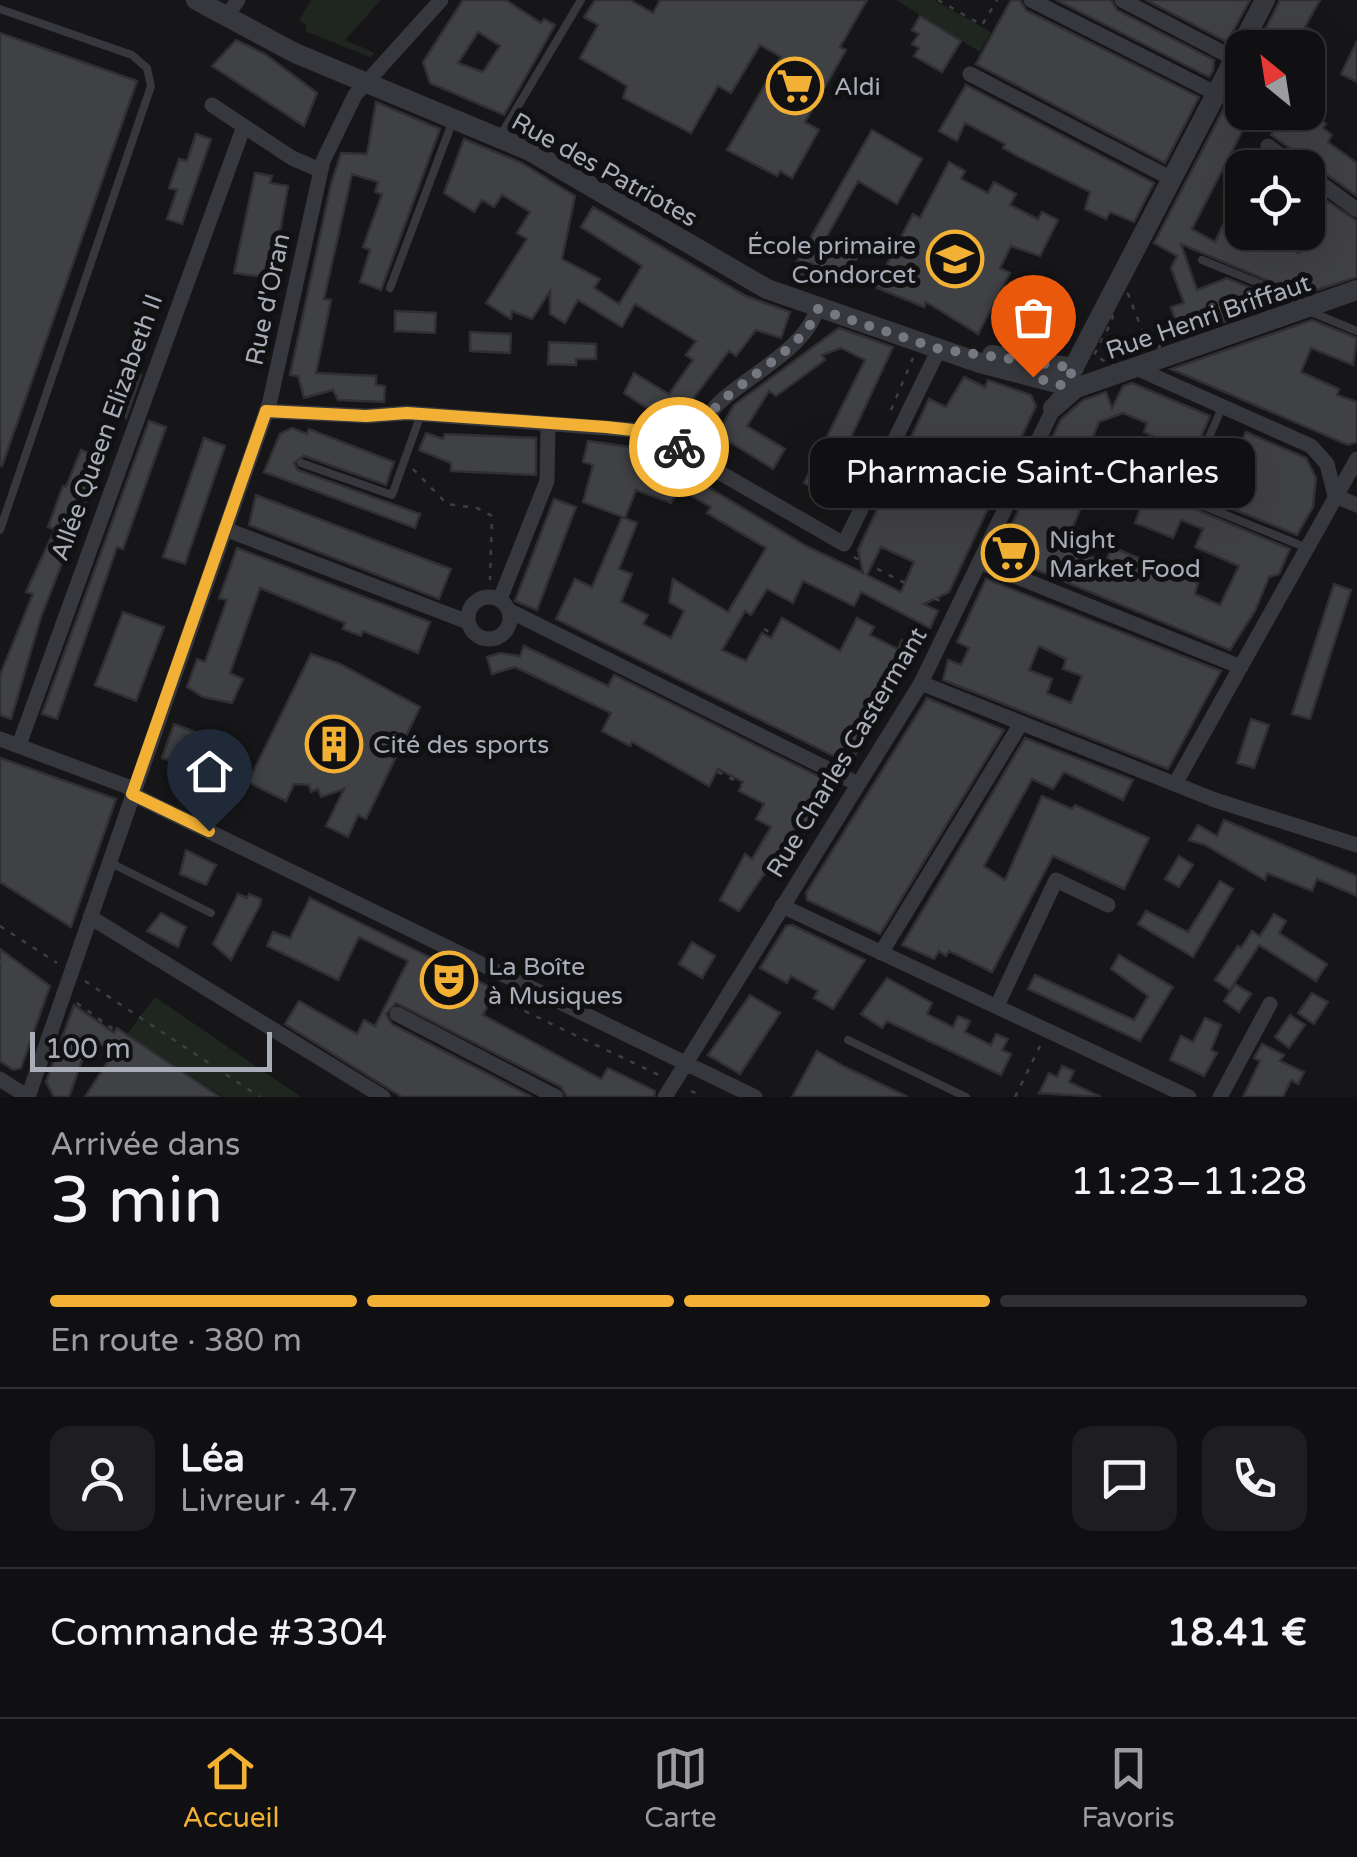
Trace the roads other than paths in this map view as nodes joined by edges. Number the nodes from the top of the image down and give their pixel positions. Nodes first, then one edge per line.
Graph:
1 (196, 0) edge
2 (441, 0) edge
3 (581, 0) edge
4 (1031, 0) edge
5 (1122, 0) edge
6 (1262, 1) edge
7 (232, 8) edge
8 (0, 9) edge
9 (1248, 30) edge
10 (1225, 54) edge
11 (970, 74) dead end
12 (1225, 77) edge
13 (366, 82) junction
14 (1216, 94) junction
15 (212, 105) dead end
16 (454, 119) junction
17 (244, 126) junction
18 (499, 138) junction
19 (1268, 146) dead end
20 (1273, 150) edge
21 (320, 170) junction
22 (1172, 179) junction
23 (1325, 186) edge
24 (1357, 210) edge
25 (1202, 260) dead end
26 (390, 288) dead end
27 (1357, 290) edge
28 (818, 309) junction
29 (1304, 309) junction
30 (1357, 330) edge
31 (1089, 338) junction
32 (930, 346) junction
33 (1136, 368) junction
34 (1104, 379) junction
35 (1071, 381) junction
36 (1223, 405) junction
37 (1054, 408) joint
38 (266, 411) junction
39 (421, 414) junction
40 (548, 425) junction
41 (677, 448) junction
42 (1355, 462) edge
43 (302, 463) dead end
44 (1326, 464) junction
45 (1146, 482) dead end
46 (1335, 496) junction
47 (1183, 498) junction
48 (1357, 504) edge
49 (225, 529) junction
50 (0, 530) edge
51 (1307, 548) junction
52 (980, 562) junction
53 (499, 602) junction
54 (468, 622) junction
55 (1241, 667) junction
56 (921, 683) junction
57 (1020, 725) junction
58 (0, 739) edge
59 (18, 745) junction
60 (858, 784) junction
61 (1176, 784) junction
62 (133, 791) junction
63 (1357, 845) edge
64 (109, 862) junction
65 (1108, 905) dead end
66 (782, 906) junction
67 (211, 913) dead end
68 (90, 917) junction
69 (880, 953) junction
70 (1270, 1004) dead end
71 (996, 1006) junction
72 (397, 1014) dead end
73 (848, 1040) dead end
74 (686, 1062) junction
75 (0, 1079) edge
76 (28, 1097) edge
77 (384, 1097) edge
78 (556, 1097) edge
79 (665, 1097) edge
80 (754, 1097) edge
81 (966, 1097) edge
82 (1190, 1097) edge
83 (1220, 1097) edge

1 - 7 street, Rue des Patriotes
2 - 13 street, Rue d'Oran
3 - 18 lane
4 - 14 street
5 - 10 street
6 - 9 street
7 - 13 street, Rue des Patriotes
8 - 50 lane
11 - 22 street
12 - 14 street
13 - 16 street, Rue des Patriotes
13 - 21 street, Rue d'Oran
14 - 22 street
15 - 17 street
16 - 18 street, Rue des Patriotes
16 - 26 lane
17 - 21 street
17 - 59 street, Allée Queen Elizabeth II
18 - 28 street, Rue des Patriotes
19 - 20 street
21 - 38 street, Rue d'Oran
22 - 31 street
23 - 24 street
25 - 29 lane
27 - 29 street, Rue Henri Briffaut
28 - 32 street, Rue des Patriotes
28 - 41 street
29 - 30 lane
29 - 33 street, Rue Henri Briffaut
31 - 34 street
31 - 35 street
32 - 35 street, Rue des Patriotes
32 - 41 street
33 - 34 street, Rue Henri Briffaut
33 - 36 street
34 - 35 street, Rue Henri Briffaut
35 - 37 street
36 - 44 street
36 - 47 lane
37 - 52 street, Rue Charles Castermant
38 - 39 street
38 - 49 street, Rue d'Oran
39 - 40 street
39 - 43 lane
40 - 41 street
40 - 53 street
42 - 44 street
42 - 46 street
44 - 46 street
45 - 47 lane
46 - 48 street
46 - 51 street
47 - 51 lane
49 - 54 street
49 - 62 street, Rue d'Oran
51 - 55 street
52 - 55 street
52 - 56 street, Rue Charles Castermant
53 - 54 street
53 - 54 street
53 - 60 street
55 - 61 street
56 - 57 street
56 - 60 street, Rue Charles Castermant
57 - 61 street
57 - 69 street
58 - 59 street
59 - 62 street
60 - 66 street, Rue Charles Castermant
61 - 63 street
62 - 64 street, Rue d'Oran
62 - 74 street
64 - 67 lane
64 - 68 street, Rue d'Oran
65 - 71 street
66 - 69 street
66 - 74 street, Rue Charles Castermant
68 - 76 street, Rue d'Oran
68 - 77 street
69 - 71 street
70 - 83 street
71 - 82 street
72 - 78 street
73 - 81 lane
74 - 79 street, Rue Charles Castermant
74 - 80 street
75 - 76 street

